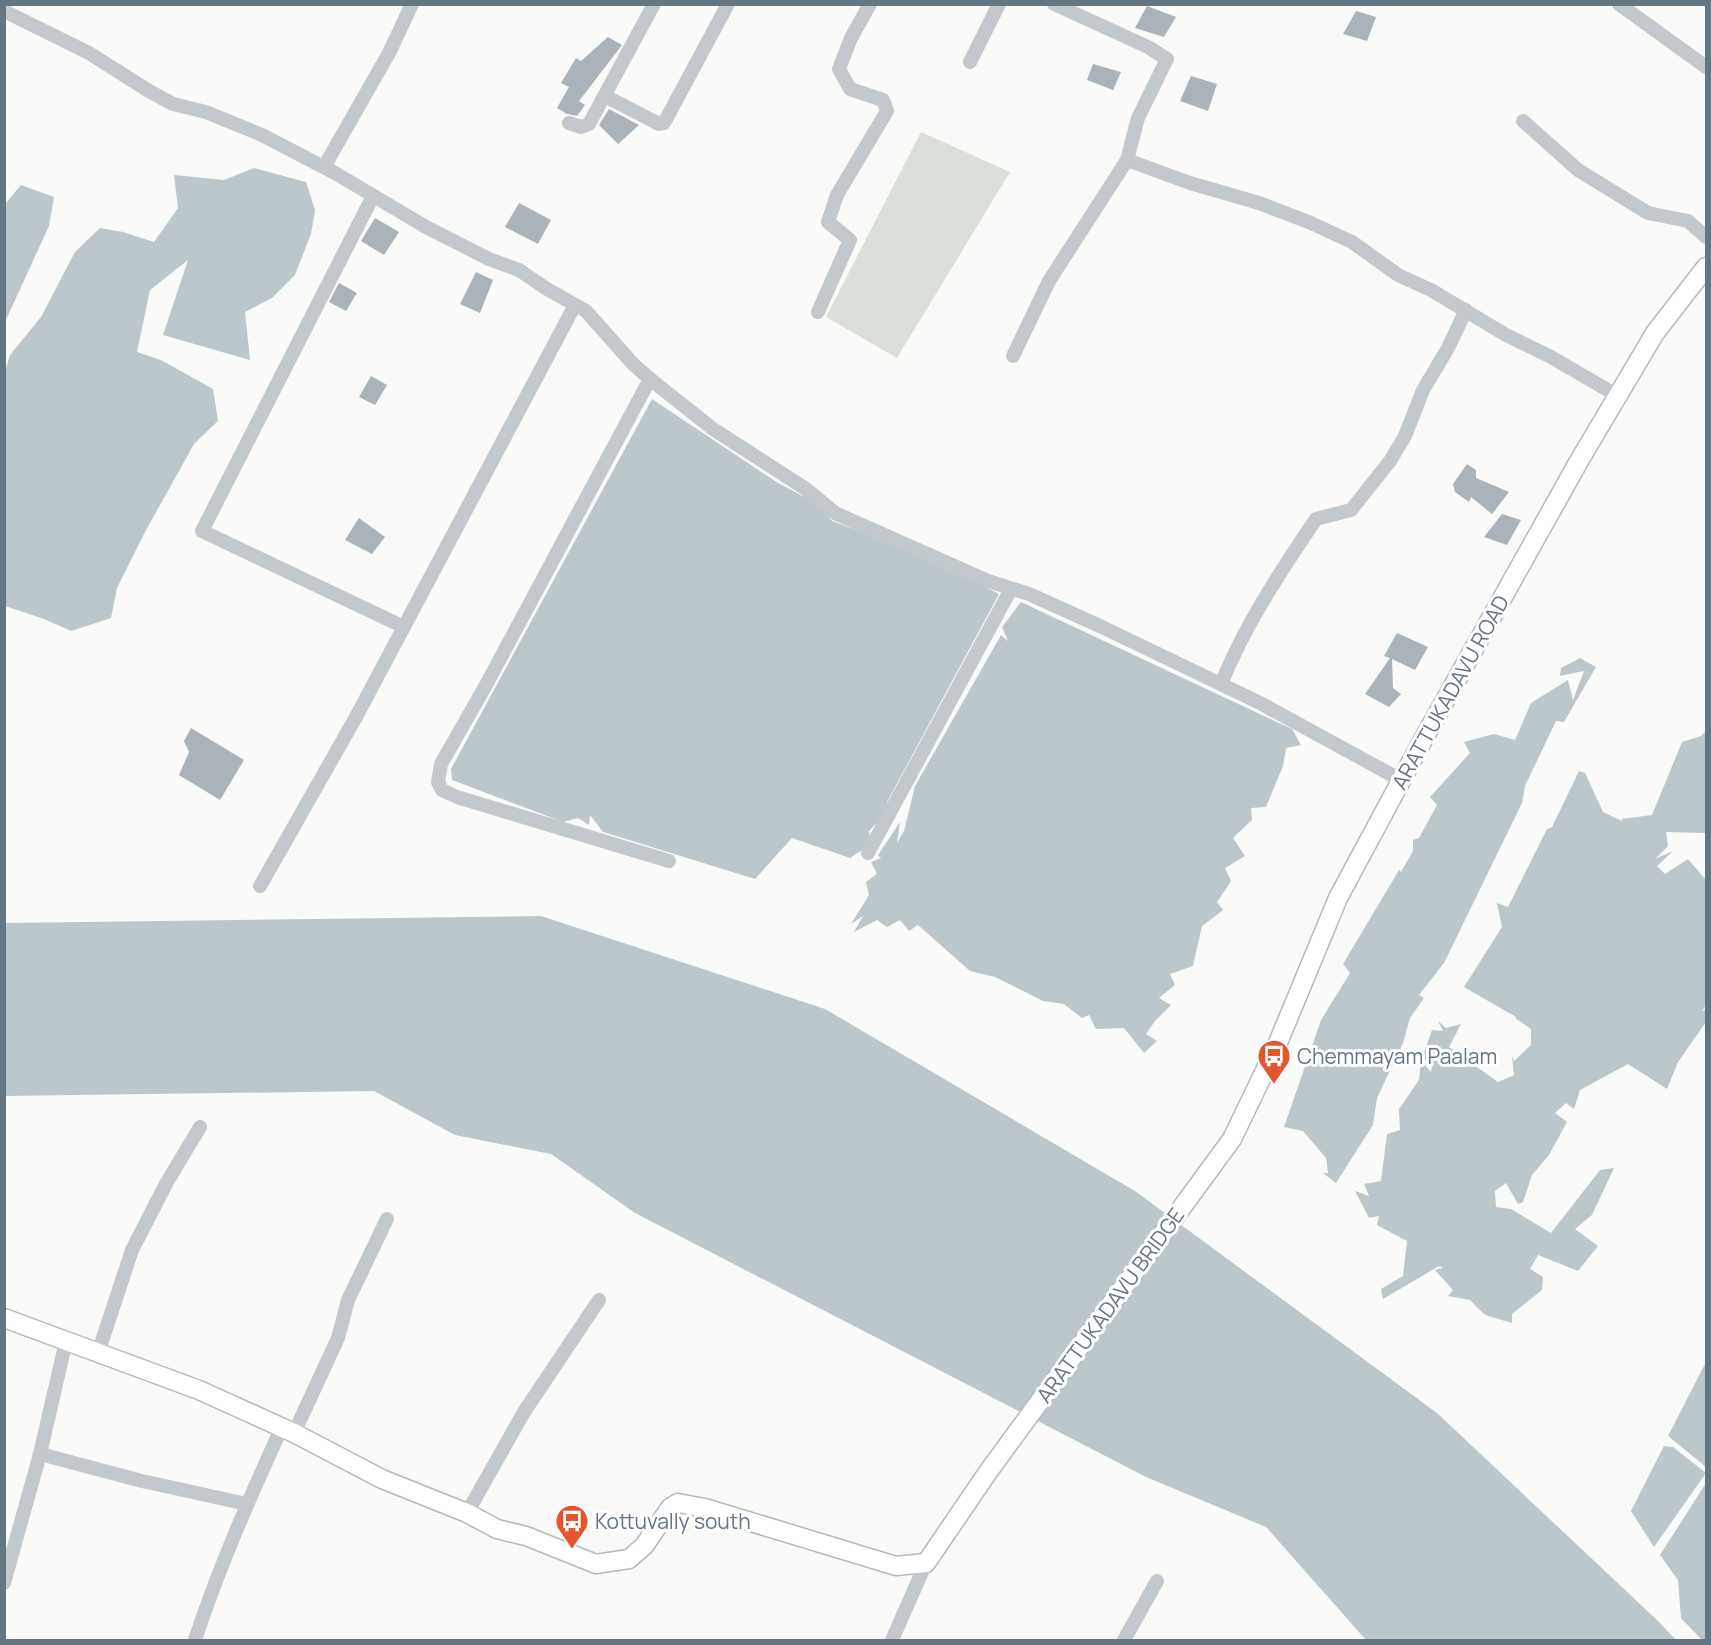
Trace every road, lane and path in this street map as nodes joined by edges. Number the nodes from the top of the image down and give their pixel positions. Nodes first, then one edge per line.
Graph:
1 (412, 4) edge
2 (654, 4) edge
3 (728, 4) edge
4 (870, 4) edge
5 (999, 4) edge
6 (1054, 4) edge
7 (1619, 4) edge
8 (7, 9) edge
9 (970, 63) dead end
10 (1707, 67) edge
11 (605, 96) junction
12 (1523, 121) dead end
13 (569, 123) dead end
14 (1127, 160) junction
15 (324, 167) junction
16 (373, 196) junction
17 (1707, 237) edge
18 (1707, 267) edge
19 (575, 305) junction
20 (1466, 310) junction
21 (818, 312) dead end
22 (1013, 356) dead end
23 (650, 379) junction
24 (1617, 396) junction
25 (1011, 589) junction
26 (404, 627) junction
27 (1221, 684) junction
28 (1401, 780) junction
29 (868, 853) dead end
30 (669, 861) dead end
31 (260, 886) dead end
32 (200, 1126) dead end
33 (1232, 1139) joint
34 (387, 1220) dead end
35 (599, 1300) dead end
36 (4, 1318) edge
37 (66, 1341) junction
38 (98, 1353) junction
39 (288, 1430) junction
40 (40, 1454) junction
41 (247, 1504) junction
42 (467, 1513) junction
43 (926, 1563) junction
44 (1157, 1581) dead end
45 (4, 1584) edge
46 (195, 1641) edge
47 (892, 1641) edge
48 (1124, 1641) edge

1 - 15 street
2 - 11 street
3 - 11 street
4 - 21 street
5 - 9 street
6 - 14 street
7 - 10 street
8 - 15 street
11 - 13 street
12 - 17 street
14 - 20 street
14 - 22 street
15 - 16 street
16 - 19 street
16 - 26 street
18 - 24 main road, ARATTUKADAVU ROAD
19 - 23 street
19 - 26 street
20 - 24 street
20 - 27 street
23 - 25 street
23 - 30 street
24 - 28 main road, ARATTUKADAVU ROAD
25 - 27 street
25 - 29 street
26 - 31 street
27 - 28 street
28 - 33 main road, ARATTUKADAVU ROAD
32 - 38 street
33 - 43 main road, ARATTUKADAVU BRIDGE
34 - 39 street
35 - 42 street
36 - 37 main road
37 - 38 main road
37 - 40 street
38 - 39 main road
39 - 41 street
39 - 42 main road
40 - 41 street
40 - 45 street
41 - 46 street
42 - 43 main road
43 - 47 street
44 - 48 street

